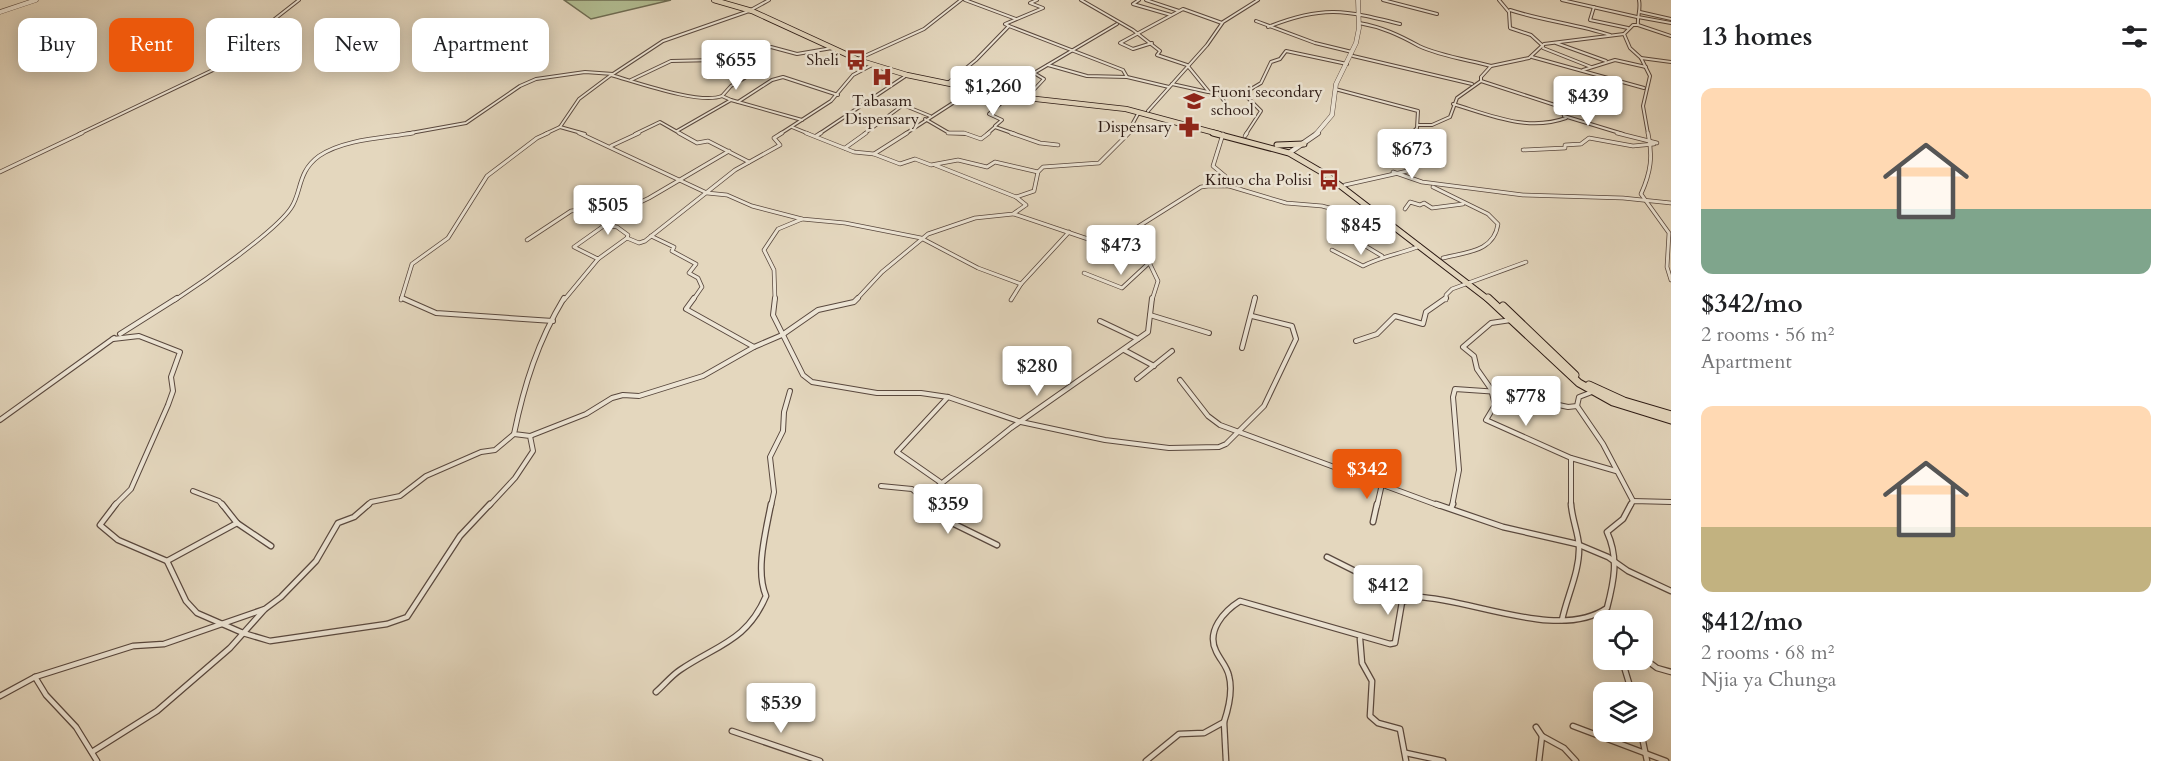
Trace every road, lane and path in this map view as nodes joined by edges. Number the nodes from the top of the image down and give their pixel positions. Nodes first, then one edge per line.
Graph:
1 (36, 0) edge
2 (299, 0) edge
3 (714, 0) edge
4 (769, 0) edge
5 (963, 0) edge
6 (1037, 0) edge
7 (1081, 0) edge
8 (1139, 0) edge
9 (1146, 0) edge
10 (1258, 0) edge
11 (1358, 0) edge
12 (1383, 0) edge
13 (1499, 0) edge
14 (1562, 0) edge
15 (1639, 0) edge
16 (724, 1) edge
17 (1569, 1) edge
18 (1593, 7) junction
19 (750, 10) junction
20 (1510, 10) junction
21 (1179, 11) junction
22 (1356, 11) junction
23 (0, 12) edge
24 (1640, 12) junction
25 (1437, 14) dead end
26 (1171, 16) junction
27 (1637, 17) junction
28 (1017, 19) junction
29 (1256, 21) dead end
30 (1671, 21) edge
31 (1359, 23) junction
32 (1118, 24) junction
33 (1222, 24) junction
34 (1400, 24) dead end
35 (1638, 25) junction
36 (1009, 26) junction
37 (1268, 27) junction
38 (1628, 28) junction
39 (1140, 33) junction
40 (1624, 34) junction
41 (1611, 35) junction
42 (1671, 36) edge
43 (1553, 42) junction
44 (1152, 44) junction
45 (1543, 47) junction
46 (832, 48) junction
47 (1071, 51) junction
48 (1353, 54) junction
49 (1531, 57) junction
50 (860, 58) junction
51 (1641, 58) junction
52 (1607, 62) junction
53 (1671, 62) edge
54 (872, 64) junction
55 (1187, 64) junction
56 (1348, 64) junction
57 (1047, 65) junction
58 (1491, 66) junction
59 (1646, 67) junction
60 (1592, 68) junction
61 (1579, 70) junction
62 (753, 73) dead end
63 (611, 75) junction
64 (907, 75) junction
65 (1127, 77) junction
66 (630, 80) junction
67 (1480, 81) junction
68 (949, 82) junction
69 (1472, 85) junction
70 (1170, 86) junction
71 (1644, 88) junction
72 (1335, 89) junction
73 (973, 90) junction
74 (1209, 92) junction
75 (838, 95) junction
76 (722, 96) junction
77 (1009, 96) junction
78 (1028, 96) junction
79 (731, 100) junction
80 (1224, 101) dead end
81 (738, 103) junction
82 (1453, 104) junction
83 (1148, 111) junction
84 (1139, 112) junction
85 (930, 116) junction
86 (1566, 117) junction
87 (925, 119) junction
88 (802, 120) junction
89 (1418, 125) junction
90 (560, 127) junction
91 (792, 127) junction
92 (995, 127) junction
93 (677, 131) junction
94 (1223, 133) junction
95 (815, 136) junction
96 (1245, 136) junction
97 (1304, 144) junction
98 (1658, 144) junction
99 (1274, 145) junction
100 (610, 146) junction
101 (1058, 146) dead end
102 (844, 148) junction
103 (1523, 150) dead end
104 (729, 151) junction
105 (1291, 151) junction
106 (1658, 152) dead end
107 (874, 154) junction
108 (1304, 156) junction
109 (1656, 161) dead end
110 (749, 162) junction
111 (931, 165) junction
112 (1655, 170) dead end
113 (0, 172) edge
114 (1038, 172) junction
115 (1392, 172) junction
116 (1654, 179) dead end
117 (679, 180) junction
118 (1346, 185) junction
119 (1229, 186) junction
120 (1433, 186) junction
121 (707, 193) junction
122 (1016, 197) junction
123 (1643, 202) junction
124 (1671, 203) edge
125 (1465, 204) junction
126 (1405, 209) dead end
127 (1374, 211) junction
128 (1013, 214) junction
129 (802, 219) junction
130 (603, 220) junction
131 (605, 225) junction
132 (1068, 232) junction
133 (1135, 234) junction
134 (651, 236) junction
135 (627, 238) junction
136 (921, 238) junction
137 (1352, 238) dead end
138 (527, 240) dead end
139 (1420, 246) junction
140 (1332, 250) dead end
141 (1382, 256) junction
142 (1443, 258) junction
143 (598, 259) junction
144 (1149, 262) junction
145 (1526, 262) dead end
146 (1083, 273) dead end
147 (1671, 280) edge
148 (1471, 282) junction
149 (1021, 284) junction
150 (1255, 297) dead end
151 (1011, 300) dead end
152 (1150, 315) junction
153 (1252, 316) junction
154 (1511, 320) junction
155 (553, 321) junction
156 (1100, 321) dead end
157 (1209, 333) dead end
158 (783, 335) junction
159 (113, 339) junction
160 (1139, 339) junction
161 (1356, 341) dead end
162 (754, 347) junction
163 (1242, 348) dead end
164 (1124, 349) junction
165 (1172, 351) dead end
166 (1154, 366) junction
167 (1137, 380) dead end
168 (1180, 380) dead end
169 (790, 391) dead end
170 (1492, 392) junction
171 (1592, 392) junction
172 (948, 397) junction
173 (1577, 406) junction
174 (1671, 415) edge
175 (0, 420) edge
176 (1671, 420) edge
177 (1021, 422) junction
178 (1236, 432) junction
179 (514, 434) junction
180 (531, 436) junction
181 (1571, 458) junction
182 (1616, 471) junction
183 (940, 482) junction
184 (1382, 484) junction
185 (881, 486) dead end
186 (193, 490) dead end
187 (932, 490) junction
188 (1633, 501) junction
189 (1671, 502) edge
190 (1451, 508) junction
191 (1373, 522) dead end
192 (237, 523) junction
193 (1577, 544) junction
194 (997, 545) dead end
195 (271, 546) dead end
196 (1327, 557) dead end
197 (167, 561) junction
198 (1617, 563) junction
199 (1671, 591) edge
200 (1402, 602) junction
201 (265, 609) junction
202 (1605, 610) edge
203 (1593, 619) edge
204 (1562, 620) junction
205 (225, 624) junction
206 (243, 633) junction
207 (1360, 639) junction
208 (1653, 665) edge
209 (1671, 672) edge
210 (35, 677) junction
211 (656, 692) dead end
212 (0, 696) edge
213 (1224, 722) junction
214 (1573, 726) dead end
215 (1536, 727) dead end
216 (732, 730) dead end
217 (1542, 736) junction
218 (1643, 742) edge
219 (92, 752) junction
220 (1406, 753) junction
221 (1646, 758) edge
222 (97, 761) edge
223 (820, 761) edge
224 (1146, 761) edge
225 (1226, 761) edge
226 (1406, 761) edge
227 (1443, 761) edge
228 (1539, 761) edge
229 (1576, 761) edge
230 (1666, 761) edge

1 - 23 street
2 - 113 street
3 - 16 main road
4 - 19 street
5 - 28 street
5 - 50 street
6 - 28 street
7 - 32 street
8 - 26 street
9 - 21 street
10 - 33 street
11 - 22 street
12 - 25 street
13 - 20 street
14 - 17 street
15 - 24 street
16 - 19 main road
17 - 18 street
18 - 27 street
18 - 38 street
19 - 46 main road
19 - 50 main road
19 - 63 street
20 - 41 street
20 - 45 street
21 - 26 street
21 - 33 street
22 - 31 street
22 - 34 street
22 - 37 street
24 - 27 street
24 - 30 street
26 - 39 street
27 - 30 street
27 - 35 street
28 - 36 street
29 - 37 street
31 - 48 street
31 - 58 street
32 - 39 street
32 - 47 street
33 - 55 street
35 - 38 street
35 - 42 street
36 - 47 street
36 - 68 street
37 - 48 street
38 - 40 street
39 - 44 street
39 - 44 street
40 - 41 street
40 - 51 street
41 - 43 street
43 - 45 street
43 - 52 street
44 - 55 street
45 - 49 street
45 - 60 street
46 - 50 main road
46 - 66 street
47 - 57 street
47 - 65 street
48 - 56 street
48 - 69 street
49 - 58 street
49 - 61 street
50 - 54 main road
50 - 68 main road
51 - 53 street
51 - 59 street
52 - 59 street
52 - 60 street
54 - 64 main road
54 - 75 street
55 - 70 street
55 - 74 street
56 - 72 street
56 - 96 street
57 - 65 street
57 - 78 street
58 - 67 street
59 - 71 street
60 - 61 street
61 - 71 street
62 - 76 street
63 - 66 street
63 - 90 street
63 - 159 street
64 - 73 main road
64 - 95 street
65 - 70 street
66 - 76 street
67 - 69 street
67 - 86 street
68 - 78 main road
69 - 82 street
70 - 74 street
70 - 83 street
71 - 98 street
72 - 89 street
72 - 97 street
73 - 77 main road
73 - 85 street
74 - 80 street
75 - 81 street
75 - 88 street
76 - 79 street
77 - 84 main road
77 - 92 street
78 - 83 main road
79 - 81 street
79 - 93 street
81 - 88 street
82 - 86 street
82 - 89 street
83 - 96 main road
84 - 94 main road
84 - 114 street
85 - 87 street
85 - 102 street
86 - 98 street
87 - 92 street
87 - 107 street
88 - 91 street
89 - 115 street
90 - 100 street
90 - 155 street
91 - 95 street
91 - 110 street
92 - 101 street
93 - 100 street
93 - 104 street
94 - 105 main road
94 - 119 street
95 - 102 street
96 - 99 main road
97 - 99 main road
97 - 105 street
97 - 108 main road
98 - 103 street
98 - 106 street
99 - 105 main road
100 - 117 street
102 - 107 street
104 - 110 street
104 - 117 street
105 - 108 main road
105 - 127 main road
107 - 111 street
108 - 118 main road
109 - 112 street
110 - 121 street
111 - 114 street
111 - 122 street
114 - 122 street
115 - 118 street
115 - 120 street
116 - 123 street
117 - 121 street
117 - 130 street
118 - 142 main road
119 - 127 street
119 - 133 street
120 - 123 street
120 - 125 street
121 - 129 street
121 - 134 street
122 - 128 street
123 - 124 street
123 - 147 street
125 - 126 street
125 - 142 street
127 - 139 main road
128 - 132 street
128 - 136 street
129 - 136 street
129 - 158 street
130 - 131 street
130 - 138 street
131 - 135 street
131 - 143 street
132 - 133 street
132 - 149 street
133 - 144 street
134 - 135 street
134 - 162 street
135 - 143 street
136 - 149 street
136 - 158 street
137 - 141 street
139 - 141 street
139 - 148 main road
140 - 141 street
142 - 148 main road
143 - 155 street
144 - 146 street
144 - 152 street
145 - 148 street
148 - 154 main road
148 - 161 street
148 - 174 main road
149 - 151 street
150 - 153 street
152 - 157 street
152 - 160 street
153 - 163 street
153 - 178 street
154 - 170 street
154 - 171 main road
155 - 179 street
156 - 160 street
158 - 162 street
158 - 172 street
159 - 175 street
159 - 197 street
160 - 164 street
162 - 180 street
164 - 166 street
164 - 177 street
165 - 166 street
166 - 167 street
168 - 178 street
169 - 211 street
170 - 173 street
170 - 181 street
170 - 190 street
171 - 173 street
171 - 176 main road
172 - 177 street
172 - 183 street
173 - 182 street
177 - 178 street
177 - 183 street
178 - 184 street
179 - 180 street
179 - 201 street
180 - 206 street
181 - 182 street
181 - 193 street
182 - 188 street
183 - 187 street
184 - 190 street
184 - 191 street
185 - 187 street
186 - 192 street
187 - 194 street
188 - 189 street
188 - 198 street
190 - 193 street
192 - 195 street
192 - 197 street
193 - 198 street
193 - 204 street
196 - 200 street
197 - 205 street
198 - 199 street
198 - 202 street
200 - 204 street
200 - 207 street
201 - 205 street
201 - 206 street
203 - 204 street
205 - 206 street
205 - 210 street
206 - 219 street
207 - 213 street
207 - 220 street
208 - 209 street
210 - 212 street
210 - 219 street
213 - 224 street
213 - 225 street
214 - 221 street
215 - 217 street
216 - 223 street
217 - 228 street
217 - 229 street
218 - 221 street
219 - 222 street
220 - 226 street
220 - 227 street
221 - 230 street

